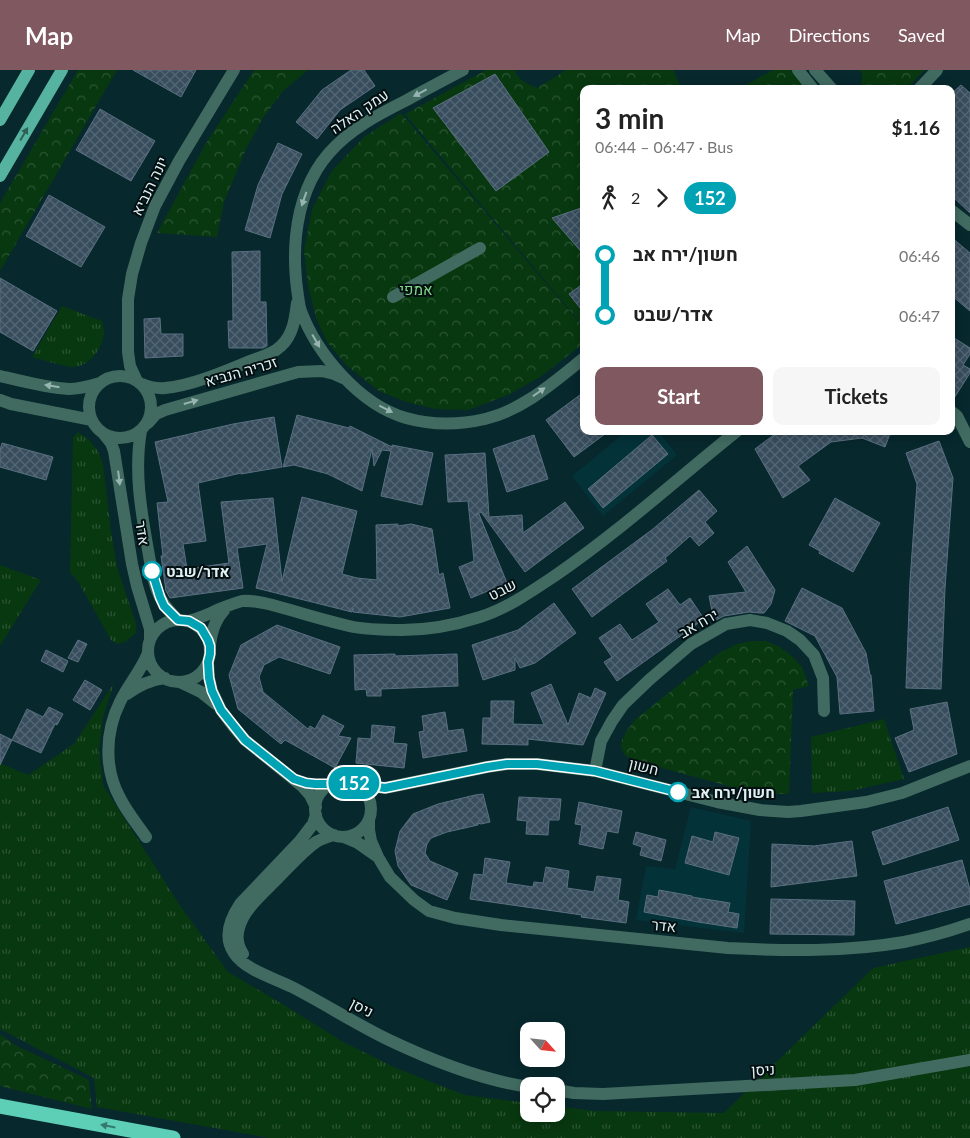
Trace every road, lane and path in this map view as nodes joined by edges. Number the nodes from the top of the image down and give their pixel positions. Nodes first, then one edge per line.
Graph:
1 (30, 70) edge
2 (62, 70) edge
3 (234, 70) edge
4 (463, 70) edge
5 (798, 70) edge
6 (815, 70) edge
7 (937, 70) edge
8 (810, 85) edge
9 (828, 85) edge
10 (923, 85) edge
11 (0, 120) edge
12 (0, 176) edge
13 (955, 213) edge
14 (970, 225) edge
15 (480, 248) dead end
16 (298, 296) junction
17 (393, 297) dead end
18 (128, 329) junction
19 (580, 361) edge
20 (0, 376) edge
21 (105, 380) junction
22 (347, 381) junction
23 (139, 382) junction
24 (0, 400) edge
25 (955, 414) edge
26 (92, 420) junction
27 (144, 427) junction
28 (103, 433) junction
29 (732, 435) edge
30 (970, 442) edge
31 (231, 604) junction
32 (184, 620) junction
33 (150, 640) junction
34 (210, 646) junction
35 (148, 653) junction
36 (208, 662) junction
37 (165, 678) junction
38 (180, 682) junction
39 (123, 697) junction
40 (221, 710) junction
41 (824, 711) dead end
42 (970, 766) edge
43 (595, 771) junction
44 (294, 779) junction
45 (330, 784) junction
46 (358, 784) junction
47 (394, 786) junction
48 (316, 811) junction
49 (370, 814) junction
50 (339, 836) junction
51 (146, 837) dead end
52 (378, 857) junction
53 (970, 924) edge
54 (269, 977) junction
55 (970, 1060) edge
56 (520, 1085) edge
57 (565, 1092) edge
58 (0, 1101) edge
59 (0, 1106) edge
60 (50, 1115) junction
61 (173, 1138) edge

1 - 11 main road
12 -> 2 main road
3 - 18 street, יונה הנביא
4 -> 16 street, עמק האלה
5 - 8 street
6 - 9 street
7 - 10 street
13 - 14 street
15 - 17 street
16 -> 22 street
16 - 23 street, זכריה הנביא
18 - 21 street, יונה הנביא
18 - 23 street, יונה הנביא
22 -> 19 street
21 -> 20 street
21 - 23 street
21 - 26 street
27 -> 22 street, זכריה הנביא
23 - 27 street
24 - 26 street
25 - 30 street
26 - 28 street
27 - 28 street
27 - 32 street, אדר
28 -> 33 street, אדר
29 - 31 street, שבט
31 - 32 street, שבט
31 - 34 street
32 - 33 street
32 - 34 street
33 - 35 street
34 - 36 street
35 - 37 street
35 - 39 street
36 - 38 street
36 - 40 street
37 - 38 street
37 - 39 street
38 - 40 street
39 - 51 street
40 - 44 street
41 - 43 street, ירח אב
42 - 43 street, חשון
43 - 47 street, חשון
44 - 45 street
44 - 48 street
45 - 46 street
45 - 48 street
46 - 47 street, חשון
46 - 49 street
47 - 49 street
48 - 50 street
48 - 54 street, ניסן
49 - 50 street
49 - 52 street, אדר
50 - 52 street, אדר
50 - 54 street, ניסן
52 - 53 street, אדר
54 - 56 street, ניסן
55 - 57 street, ניסן
58 - 60 highway
59 - 60 highway
61 -> 60 highway

